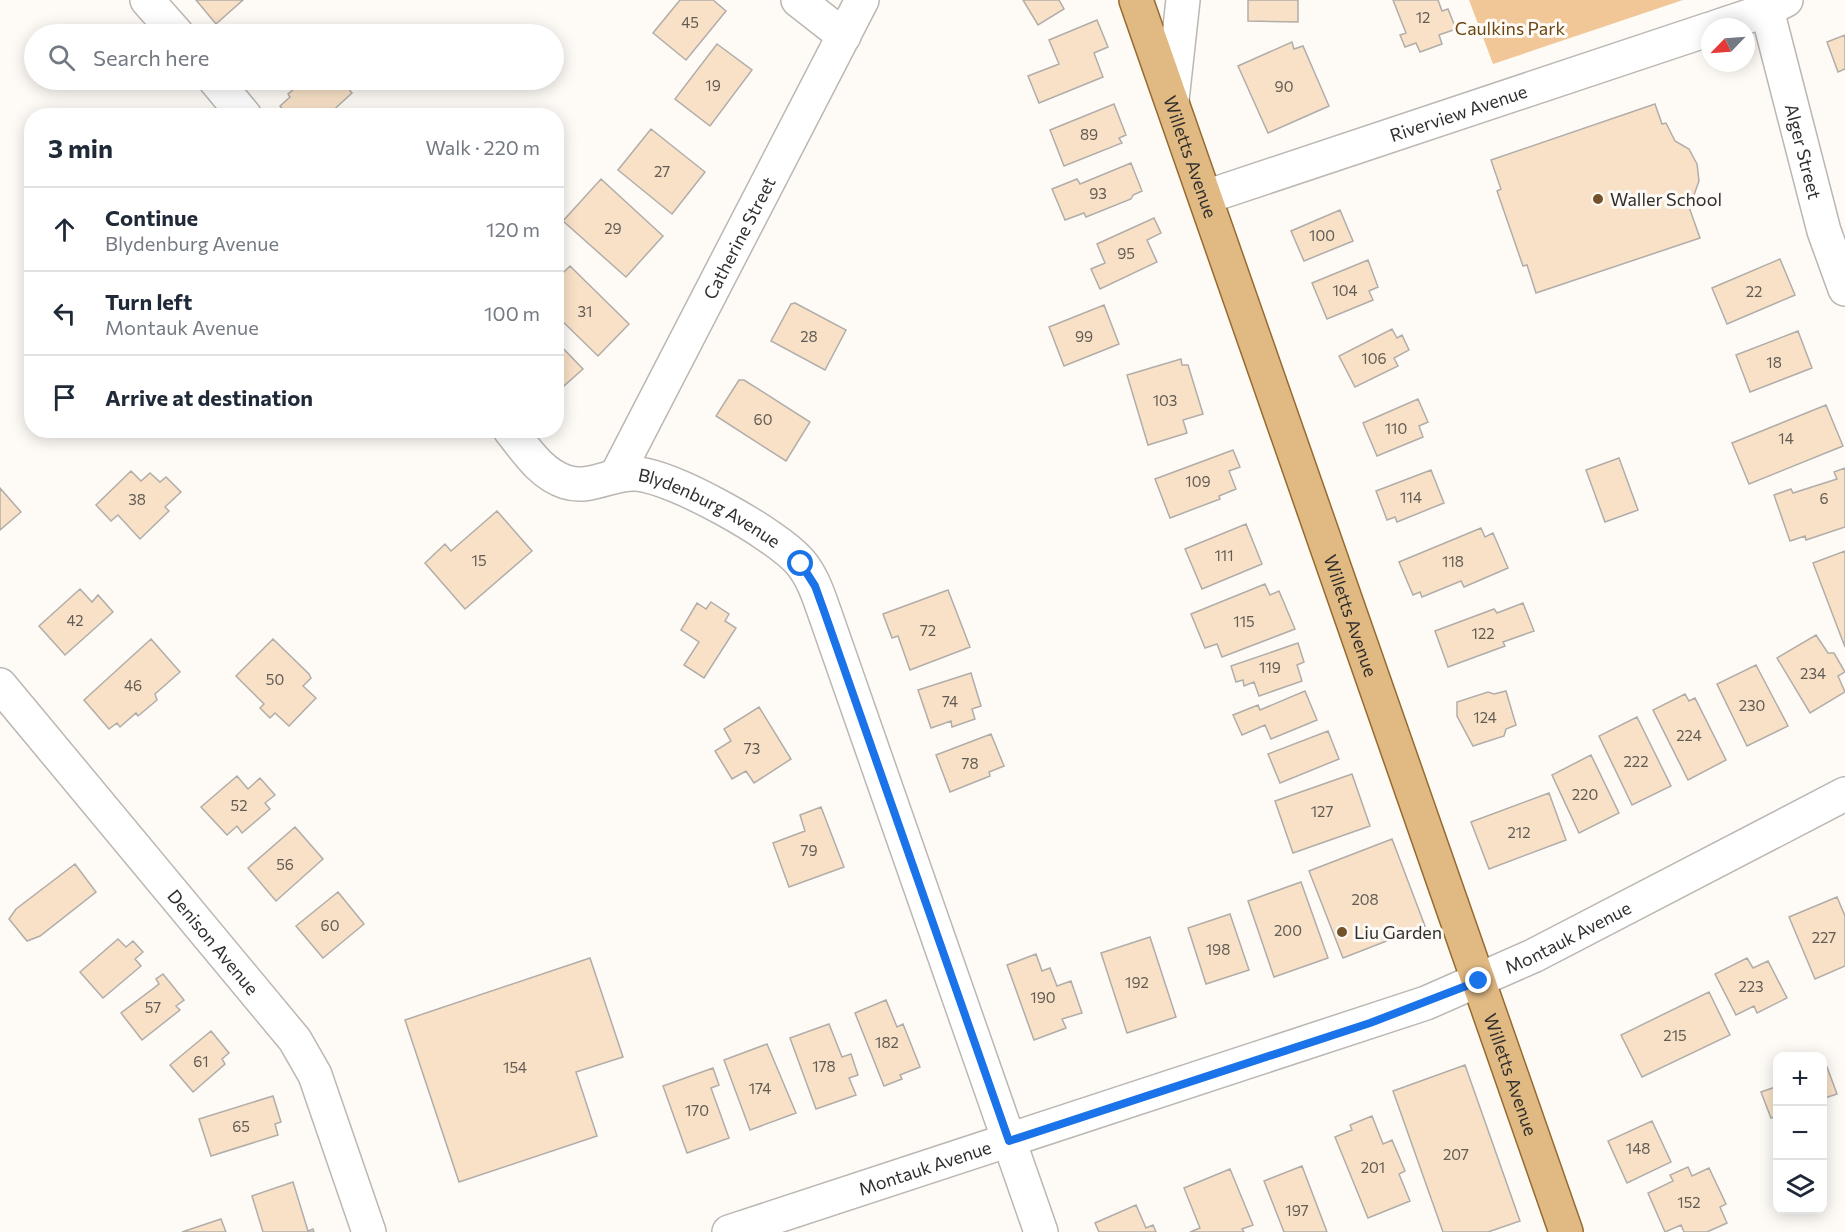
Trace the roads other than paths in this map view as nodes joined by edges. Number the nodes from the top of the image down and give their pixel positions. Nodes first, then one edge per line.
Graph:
1 (147, 0) edge
2 (798, 0) edge
3 (862, 0) edge
4 (1136, 0) edge
5 (1183, 0) edge
6 (1776, 5) edge
7 (1741, 18) edge
8 (168, 24) edge
9 (1701, 32) edge
10 (844, 36) junction
11 (223, 90) edge
12 (1172, 100) junction
13 (238, 108) edge
14 (1206, 197) junction
15 (1845, 289) edge
16 (517, 438) edge
17 (616, 476) junction
18 (0, 685) edge
19 (1845, 794) edge
20 (1479, 981) junction
21 (1009, 1141) junction
22 (369, 1232) edge
23 (729, 1232) edge
24 (1041, 1232) edge
25 (1566, 1232) edge

1 - 8 street
2 - 10 street
3 - 10 street, Catherine Street
4 - 12 main road, Willetts Avenue
5 - 12 street
6 - 7 street
6 - 15 street, Alger Street
9 - 14 street, Riverview Avenue
10 - 17 street, Catherine Street
11 - 13 street
12 - 14 main road, Willetts Avenue
14 - 20 main road, Willetts Avenue
16 - 17 street, Blydenburg Avenue
17 - 21 street, Blydenburg Avenue
18 - 22 street, Denison Avenue
19 - 20 street, Montauk Avenue
20 - 21 street, Montauk Avenue
20 - 25 main road, Willetts Avenue
21 - 23 street, Montauk Avenue
21 - 24 street, Blydenburg Avenue

